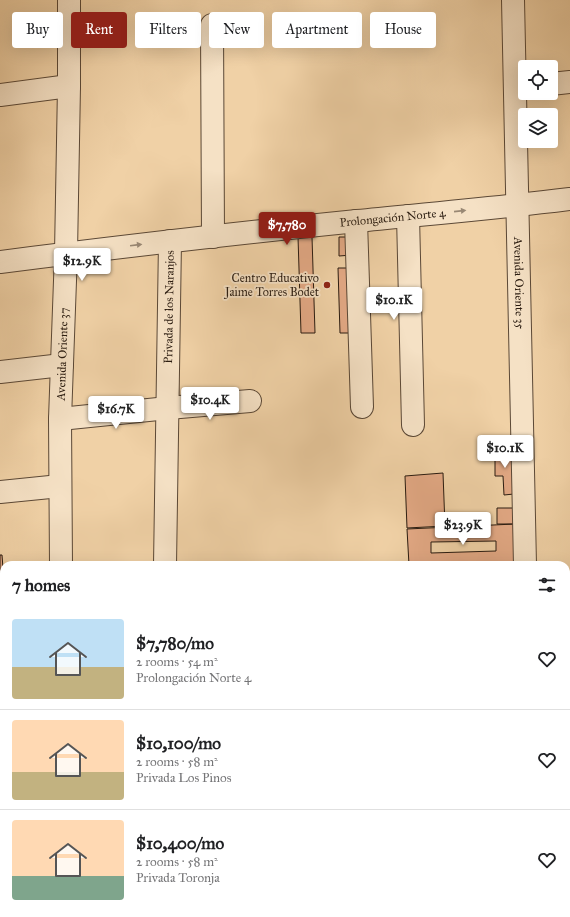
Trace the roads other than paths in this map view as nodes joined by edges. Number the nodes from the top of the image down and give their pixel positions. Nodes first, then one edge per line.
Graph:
1 (69, 0) edge
2 (513, 0) edge
3 (212, 48) edge
4 (518, 62) edge
5 (570, 82) edge
6 (558, 83) edge
7 (69, 86) junction
8 (0, 95) edge
9 (520, 100) edge
10 (570, 199) edge
11 (518, 206) junction
12 (408, 216) junction
13 (356, 221) junction
14 (213, 237) junction
15 (170, 242) junction
16 (66, 253) junction
17 (0, 262) edge
18 (62, 366) junction
19 (0, 372) edge
20 (250, 401) dead end
21 (362, 407) dead end
22 (168, 408) junction
23 (60, 419) junction
24 (413, 425) dead end
25 (60, 486) junction
26 (0, 492) edge
27 (61, 561) edge
28 (165, 561) edge
29 (525, 561) edge

1 - 7 street, Avenida Oriente 37
2 - 4 street, Avenida Oriente 35
3 - 14 street
5 - 6 street
7 - 8 street
7 - 16 street, Avenida Oriente 37
9 - 11 street, Avenida Oriente 35
10 - 11 street, Prolongación Norte 4
12 -> 11 street, Prolongación Norte 4
11 - 29 street, Avenida Oriente 35
12 - 13 street, Prolongación Norte 4
12 - 24 street
13 - 14 street, Prolongación Norte 4
13 - 21 street
14 - 15 street, Prolongación Norte 4
16 -> 15 street, Prolongación Norte 4
15 - 22 street, Privada de los Naranjos
16 - 17 street, Prolongación Norte 4
16 - 18 street, Avenida Oriente 37
18 - 19 street
18 - 23 street, Avenida Oriente 37
20 - 22 street
22 - 23 street
22 - 28 street, Privada de los Naranjos
23 - 25 street, Avenida Oriente 37
25 - 26 street
25 - 27 street, Avenida Oriente 37

